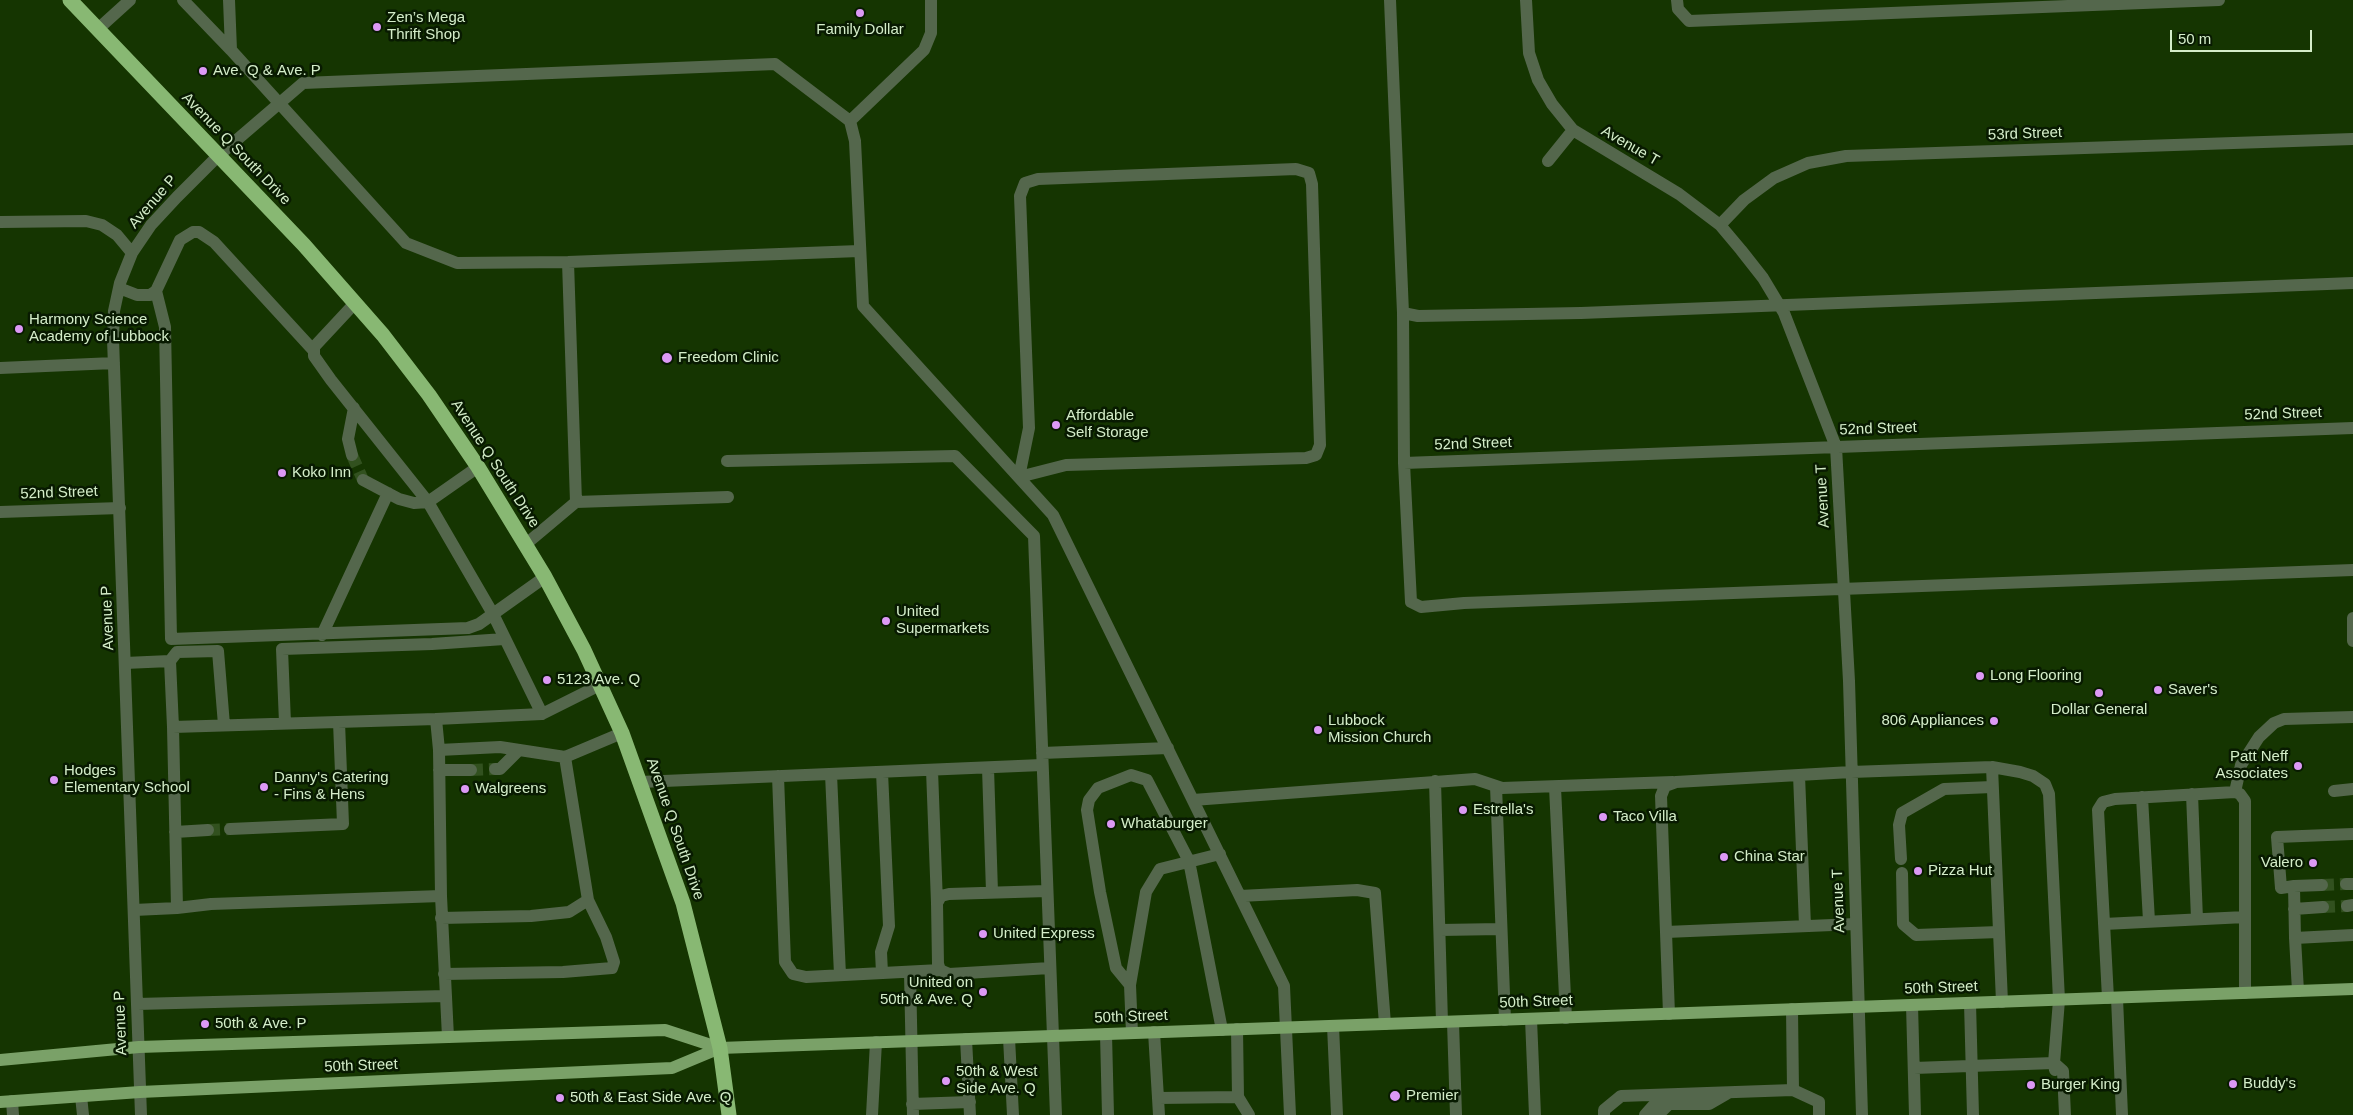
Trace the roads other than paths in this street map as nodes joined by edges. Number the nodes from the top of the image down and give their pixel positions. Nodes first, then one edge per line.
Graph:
1 (70, 0) edge
2 (130, 0) edge
3 (183, 0) edge
4 (229, 0) edge
5 (930, 0) edge
6 (1390, 0) edge
7 (1526, 0) edge
8 (1677, 0) edge
9 (2219, 0) edge
10 (98, 29) junction
11 (231, 50) junction
12 (279, 103) junction
13 (850, 121) junction
14 (1573, 130) junction
15 (2353, 139) edge
16 (218, 156) junction
17 (1548, 161) dead end
18 (0, 222) edge
19 (1720, 225) junction
20 (859, 251) junction
21 (132, 253) junction
22 (568, 262) junction
23 (2353, 283) edge
24 (119, 288) junction
25 (156, 291) junction
26 (355, 304) junction
27 (1780, 306) junction
28 (1403, 312) junction
29 (314, 352) junction
30 (114, 363) junction
31 (0, 368) edge
32 (354, 408) junction
33 (2353, 428) edge
34 (1836, 447) junction
35 (352, 455) tunnel mouth
36 (727, 461) dead end
37 (1404, 463) junction
38 (478, 467) junction
39 (1019, 477) junction
40 (363, 480) tunnel mouth
41 (388, 493) junction
42 (728, 497) dead end
43 (428, 502) junction
44 (576, 502) junction
45 (120, 508) junction
46 (0, 512) edge
47 (526, 544) junction
48 (2353, 570) edge
49 (546, 577) junction
50 (1844, 589) junction
51 (493, 614) junction
52 (2353, 618) edge
53 (322, 635) junction
54 (504, 639) junction
55 (2353, 641) edge
56 (170, 661) junction
57 (125, 663) junction
58 (600, 685) junction
59 (542, 714) junction
60 (2353, 716) edge
61 (436, 719) junction
62 (339, 722) junction
63 (285, 724) junction
64 (224, 725) junction
65 (174, 727) junction
66 (622, 733) junction
67 (1168, 748) junction
68 (439, 750) junction
69 (519, 750) junction
70 (564, 757) junction
71 (1042, 759) junction
72 (1992, 767) junction
73 (988, 768) junction
74 (495, 769) tunnel mouth
75 (439, 770) junction
76 (471, 770) tunnel mouth
77 (932, 770) junction
78 (882, 772) junction
79 (1852, 772) junction
80 (831, 774) junction
81 (1799, 775) junction
82 (778, 776) junction
83 (1435, 781) junction
84 (640, 782) junction
85 (1676, 782) junction
86 (1496, 786) junction
87 (1555, 786) junction
88 (1992, 787) junction
89 (2353, 790) edge
90 (2334, 791) dead end
91 (2235, 792) junction
92 (2192, 794) junction
93 (2142, 798) junction
94 (1193, 800) junction
95 (230, 829) tunnel mouth
96 (208, 830) tunnel mouth
97 (175, 832) junction
98 (2353, 834) edge
99 (1220, 854) junction
100 (1189, 860) junction
101 (1901, 860) dead end
102 (1902, 873) dead end
103 (2322, 885) tunnel mouth
104 (2294, 886) junction
105 (1047, 891) junction
106 (992, 892) junction
107 (441, 896) junction
108 (1240, 896) junction
109 (588, 900) junction
110 (937, 903) junction
111 (2323, 906) tunnel mouth
112 (178, 908) junction
113 (2294, 909) junction
114 (134, 910) junction
115 (2245, 917) junction
116 (441, 918) junction
117 (2197, 919) junction
118 (2149, 922) junction
119 (1856, 924) junction
120 (2104, 924) junction
121 (1805, 926) junction
122 (1501, 929) junction
123 (1440, 930) junction
124 (1666, 932) junction
125 (1999, 932) junction
126 (2353, 935) edge
127 (2295, 938) junction
128 (1050, 968) junction
129 (940, 970) junction
130 (882, 973) junction
131 (910, 973) junction
132 (444, 974) junction
133 (840, 976) junction
134 (1130, 985) junction
135 (2353, 990) edge
136 (2298, 991) junction
137 (2246, 993) junction
138 (446, 996) junction
139 (2113, 998) junction
140 (2058, 1000) junction
141 (2002, 1002) junction
142 (1970, 1003) junction
143 (137, 1004) junction
144 (1912, 1005) junction
145 (1859, 1007) junction
146 (1792, 1009) junction
147 (1669, 1014) junction
148 (1566, 1018) junction
149 (1532, 1019) junction
150 (1505, 1020) junction
151 (1448, 1022) junction
152 (1385, 1024) junction
153 (1333, 1026) junction
154 (1286, 1028) junction
155 (1237, 1029) junction
156 (1222, 1030) junction
157 (1154, 1032) junction
158 (1132, 1033) junction
159 (1106, 1034) junction
160 (1052, 1036) junction
161 (448, 1037) junction
162 (1009, 1038) junction
163 (966, 1039) junction
164 (910, 1041) junction
165 (876, 1042) junction
166 (138, 1048) junction
167 (720, 1048) junction
168 (0, 1060) edge
169 (2054, 1063) junction
170 (1971, 1066) junction
171 (1914, 1068) junction
172 (1793, 1090) junction
173 (140, 1092) junction
174 (1730, 1092) junction
175 (81, 1096) junction
176 (1238, 1097) junction
177 (1158, 1098) junction
178 (6, 1101) edge
179 (1669, 1104) junction
180 (913, 1109) edge
181 (970, 1109) edge
182 (13, 1115) edge
183 (83, 1115) edge
184 (141, 1115) edge
185 (730, 1115) edge
186 (872, 1115) edge
187 (1013, 1115) edge
188 (1056, 1115) edge
189 (1108, 1115) edge
190 (1158, 1115) edge
191 (1249, 1115) edge
192 (1290, 1115) edge
193 (1337, 1115) edge
194 (1456, 1115) edge
195 (1535, 1115) edge
196 (1604, 1115) edge
197 (1645, 1115) edge
198 (1658, 1115) edge
199 (1819, 1115) edge
200 (1862, 1115) edge
201 (1916, 1115) edge
202 (1973, 1115) edge
203 (2057, 1115) edge
204 (2065, 1115) edge
205 (2122, 1115) edge

1 - 10 highway, Avenue Q South Drive
2 - 10 street
3 - 11 street
4 - 11 street
5 - 13 street
6 - 28 street
7 - 14 street, Avenue T
8 - 9 street
10 - 16 highway, Avenue Q South Drive
11 - 12 street
12 - 13 street, Avenue P
12 - 16 street, Avenue P
12 - 22 street
13 - 20 street
14 - 17 street
14 - 19 street, Avenue T
15 - 19 street, 53rd Street
16 - 21 street, Avenue P
16 - 26 highway, Avenue Q South Drive
18 - 21 street
19 - 27 street, Avenue T
20 - 22 street
20 - 39 street
21 - 24 street, Avenue P
22 - 44 street
23 - 27 street
24 - 25 street
24 - 30 street, Avenue P
25 - 29 street
25 - 53 street
26 - 29 street
26 - 38 highway, Avenue Q South Drive
27 - 28 street
27 - 34 street, Avenue T
28 - 37 street
29 - 32 street
30 - 31 street
30 - 45 street, Avenue P
32 - 35 street
32 - 43 street
33 - 34 street, 52nd Street
34 - 37 street, 52nd Street
34 - 50 street, Avenue T
36 - 71 street
37 - 50 street
38 - 43 street
38 - 47 highway, Avenue Q South Drive
39 - 39 street
39 - 67 street
40 - 41 street
41 - 43 street
41 - 53 street
42 - 44 street
43 - 51 street
44 - 47 street
45 - 46 street, 52nd Street
45 - 57 street, Avenue P
47 - 49 highway, Avenue Q South Drive
48 - 50 street
49 - 51 street
49 - 58 highway, Avenue Q South Drive
50 - 79 street, Avenue T
51 - 53 street
51 - 54 street
52 - 55 street
54 - 59 street
54 - 63 street
56 - 57 street
56 - 64 street
56 - 65 street
57 - 114 street, Avenue P
58 - 59 street
58 - 66 highway, Avenue Q South Drive
59 - 61 street
60 - 91 street
61 - 62 street
61 - 68 street
62 - 63 street
62 - 95 street
63 - 64 street
64 - 65 street
65 - 97 street
66 - 70 street
66 - 84 highway, Avenue Q South Drive
67 - 71 street
67 - 94 street
68 - 69 street
68 - 75 street
69 - 70 street
69 - 74 street
70 - 109 street
71 - 73 street
71 - 105 street
72 - 79 street
72 - 88 street
72 - 140 street
73 - 77 street
73 - 106 street
75 - 76 street
75 - 107 street
77 - 78 street
77 - 110 street
78 - 80 street
78 - 130 street
79 - 81 street
79 - 119 street, Avenue T
80 - 82 street
80 - 133 street
81 - 85 street
81 - 121 street
82 - 84 street
82 - 133 street
83 - 86 street
83 - 94 street
83 - 123 street
84 - 167 highway, Avenue Q South Drive
85 - 87 street
85 - 124 street
86 - 87 street
86 - 122 street
87 - 148 street
88 - 101 street
88 - 125 street
89 - 90 street
91 - 92 street
91 - 115 street
92 - 93 street
92 - 117 street
93 - 118 street
93 - 120 street
94 - 99 street
96 - 97 street
97 - 112 street
98 - 104 street
99 - 100 street
99 - 108 street
100 - 134 street
100 - 134 street
100 - 156 street
102 - 125 street
103 - 104 street
104 - 113 street
105 - 106 street
105 - 128 street
106 - 110 street
107 - 112 street
107 - 116 street
108 - 152 street
108 - 154 street
109 - 116 street
109 - 132 street
110 - 129 street
111 - 113 street
112 - 114 street
113 - 127 street
114 - 143 street, Avenue P
115 - 117 street
115 - 137 street
116 - 132 street
117 - 118 street
118 - 120 street
119 - 121 street
119 - 145 street, Avenue T
120 - 139 street
121 - 124 street
122 - 123 street
122 - 150 street
123 - 151 street
124 - 147 street
125 - 141 street
126 - 127 street
127 - 136 street
128 - 129 street
128 - 160 street
129 - 131 street
130 - 131 street
130 - 133 street
131 - 164 street
132 - 138 street
134 - 158 street
135 - 136 main road, 50th Street
136 - 137 main road, 50th Street
137 - 139 main road, 50th Street
138 - 143 street
138 - 161 street
139 - 140 main road, 50th Street
139 - 205 street
140 - 141 main road, 50th Street
140 - 169 street
141 - 142 main road, 50th Street
142 - 144 main road, 50th Street
142 - 170 street
143 - 166 street, Avenue P
144 - 145 main road, 50th Street
144 - 171 street
145 - 146 main road, 50th Street
145 - 200 street, Avenue T
146 - 147 main road, 50th Street
146 - 172 street
147 - 148 main road, 50th Street
148 - 149 main road, 50th Street
149 - 150 main road, 50th Street
149 - 195 street
150 - 151 main road, 50th Street
151 - 152 main road, 50th Street
151 - 194 street
152 - 153 main road, 50th Street
153 - 154 main road, 50th Street
153 - 193 street
154 - 155 main road, 50th Street
154 - 192 street
155 - 156 main road, 50th Street
155 - 176 street
156 - 157 main road, 50th Street
157 - 158 main road, 50th Street
157 - 177 street
158 - 159 main road, 50th Street
159 - 160 main road, 50th Street
159 - 189 street
160 - 162 main road, 50th Street
160 - 188 street
161 - 166 main road, 50th Street
161 - 167 main road, 50th Street
162 - 163 main road, 50th Street
162 - 187 street
163 - 164 main road, 50th Street
163 - 181 street
164 - 165 main road, 50th Street
164 - 180 street
165 - 167 main road, 50th Street
165 - 186 street
166 - 168 main road, 50th Street
166 - 173 street, Avenue P
167 - 173 main road, 50th Street
167 - 185 highway, Avenue Q South Drive
169 - 170 street
169 - 203 street
169 - 204 street
170 - 171 street
170 - 202 street
171 - 201 street
172 - 174 street
172 - 199 street
173 - 175 main road, 50th Street
173 - 184 street, Avenue P
174 - 179 street
174 - 196 street
175 - 178 main road, 50th Street
175 - 183 street
176 - 177 street
176 - 191 street
177 - 190 street
178 - 182 street
179 - 197 street
179 - 198 street
180 - 181 street

